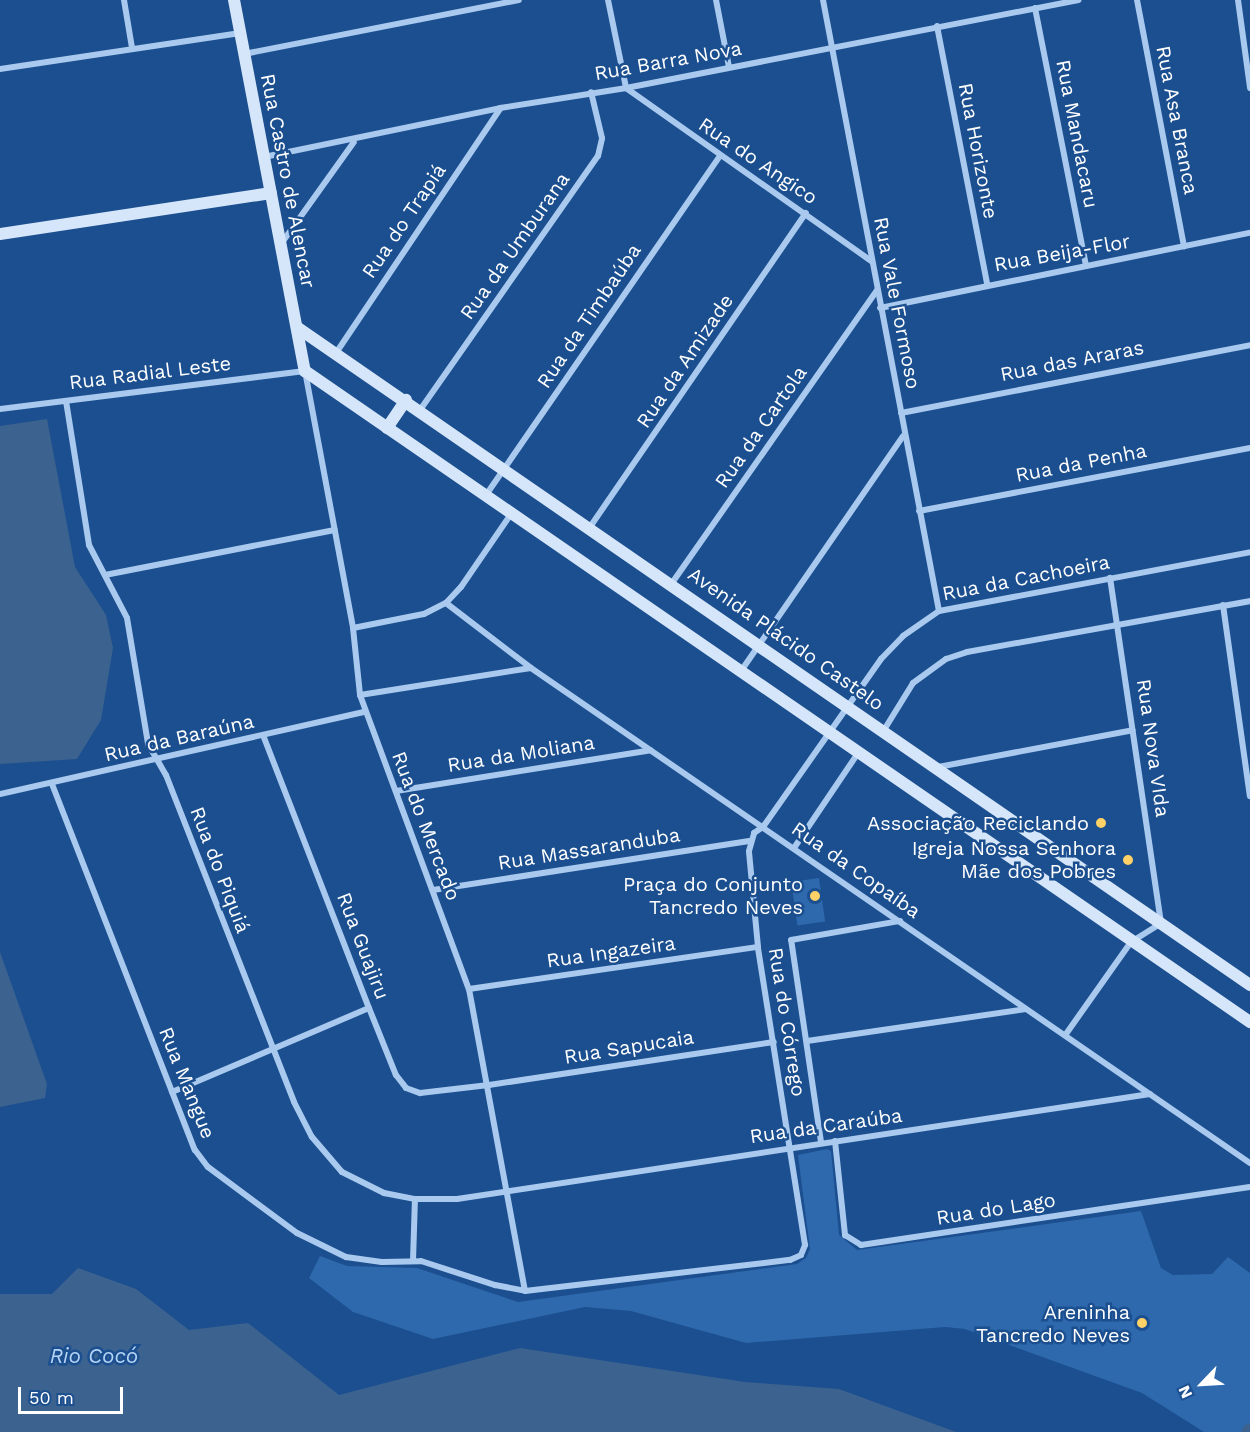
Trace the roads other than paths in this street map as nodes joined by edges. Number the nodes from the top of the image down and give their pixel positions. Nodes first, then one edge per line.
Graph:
1 (124, 0) edge
2 (234, 0) edge
3 (519, 0) edge
4 (608, 0) edge
5 (716, 0) edge
6 (823, 0) edge
7 (1079, 0) edge
8 (1137, 0) edge
9 (1238, 0) edge
10 (1035, 8) junction
11 (937, 26) junction
12 (240, 33) junction
13 (132, 48) junction
14 (832, 48) junction
15 (243, 54) junction
16 (729, 67) junction
17 (0, 69) edge
18 (626, 88) junction
19 (1250, 88) edge
20 (591, 92) junction
21 (500, 108) junction
22 (354, 142) junction
23 (720, 156) junction
24 (264, 157) junction
25 (271, 193) junction
26 (806, 213) junction
27 (1250, 233) edge
28 (0, 234) edge
29 (281, 245) junction
30 (1184, 247) junction
31 (871, 261) junction
32 (1086, 266) junction
33 (987, 283) junction
34 (877, 290) junction
35 (880, 308) junction
36 (298, 328) junction
37 (1250, 345) edge
38 (336, 352) junction
39 (305, 370) junction
40 (406, 400) junction
41 (66, 401) junction
42 (0, 409) edge
43 (420, 410) junction
44 (901, 413) junction
45 (387, 428) junction
46 (903, 436) junction
47 (1250, 448) edge
48 (505, 468) junction
49 (485, 495) junction
50 (919, 511) junction
51 (511, 513) junction
52 (590, 527) junction
53 (335, 530) junction
54 (1250, 552) edge
55 (105, 575) junction
56 (1110, 581) junction
57 (672, 583) junction
58 (1250, 601) edge
59 (446, 603) junction
60 (1223, 605) junction
61 (939, 611) junction
62 (1118, 626) junction
63 (353, 628) junction
64 (757, 645) junction
65 (531, 668) junction
66 (740, 671) junction
67 (360, 695) junction
68 (852, 708) junction
69 (365, 712) junction
70 (879, 727) junction
71 (1133, 729) junction
72 (264, 735) junction
73 (831, 735) junction
74 (651, 750) junction
75 (856, 751) junction
76 (158, 760) junction
77 (938, 767) junction
78 (52, 784) junction
79 (396, 791) junction
80 (0, 794) edge
81 (1250, 796) edge
82 (763, 827) junction
83 (749, 841) junction
84 (792, 846) junction
85 (433, 890) junction
86 (900, 921) junction
87 (1161, 923) junction
88 (1131, 942) junction
89 (758, 948) junction
90 (1250, 985) edge
91 (469, 989) junction
92 (369, 1008) junction
93 (1027, 1009) junction
94 (1250, 1022) edge
95 (1066, 1034) junction
96 (807, 1041) junction
97 (774, 1042) junction
98 (271, 1049) junction
99 (489, 1085) junction
100 (172, 1092) junction
101 (1150, 1094) junction
102 (836, 1141) junction
103 (819, 1143) junction
104 (793, 1147) junction
105 (1250, 1163) edge
106 (1250, 1187) edge
107 (508, 1190) junction
108 (415, 1199) junction
109 (413, 1261) junction
110 (525, 1291) junction

1 - 13 street
2 - 12 street, Rua Castro de Alencar
3 - 15 street
4 - 18 street
5 - 16 street
6 - 14 street, Rua Vale Formoso
7 - 10 street, Rua Barra Nova
8 - 30 street, Rua Asa Branca
9 - 19 street
10 - 11 street, Rua Barra Nova
10 - 32 street, Rua Mandacaru
11 - 14 street, Rua Barra Nova
11 - 33 street, Rua Horizonte
12 - 13 street
12 - 15 street, Rua Castro de Alencar
13 - 17 street
14 - 16 street, Rua Barra Nova
14 - 31 street, Rua Vale Formoso
15 - 24 street, Rua Castro de Alencar
16 - 18 street, Rua Barra Nova
18 - 20 street, Rua Barra Nova
18 - 23 street, Rua do Angico
20 - 21 street, Rua Barra Nova
20 - 43 street, Rua da Umburana
21 - 22 street, Rua Barra Nova
21 - 38 street, Rua do Trapiá
22 - 24 street, Rua Barra Nova
22 - 29 street
23 - 26 street, Rua do Angico
23 - 48 street, Rua da Timbaúba
24 - 25 street, Rua Castro de Alencar
25 - 28 street
25 - 29 street, Rua Castro de Alencar
26 - 31 street, Rua do Angico
26 - 52 street, Rua da Amizade
27 - 30 street, Rua Beija-Flor
29 - 36 street, Rua Castro de Alencar
30 - 32 street, Rua Beija-Flor
31 - 34 street, Rua Vale Formoso
32 - 33 street, Rua Beija-Flor
33 - 35 street, Rua Beija-Flor
34 - 35 street, Rua Vale Formoso
34 - 57 street, Rua da Cartola
35 - 44 street, Rua Vale Formoso
36 - 38 street, Avenida Plácido Castelo
36 - 39 street, Rua Castro de Alencar
37 - 44 street, Rua das Araras
38 - 40 street, Avenida Plácido Castelo
39 - 41 street, Rua Radial Leste
39 - 45 street
39 - 53 street, Rua do Mercado
40 - 43 street, Avenida Plácido Castelo
40 - 45 street
41 - 42 street, Rua Radial Leste
41 - 55 street, Rua do Piquiá
43 - 48 street, Avenida Plácido Castelo
44 - 46 street, Rua Vale Formoso
45 - 49 street
46 - 50 street, Rua Vale Formoso
46 - 64 street
47 - 50 street, Rua da Penha
48 - 49 street, Rua da Timbaúba
48 - 52 street, Avenida Plácido Castelo
49 - 51 street
50 - 61 street, Rua Vale Formoso
51 - 59 street
51 - 66 street
52 - 57 street, Avenida Plácido Castelo
53 - 55 street
53 - 63 street, Rua do Mercado
54 - 56 street, Rua da Cachoeira
55 - 76 street, Rua do Piquiá
56 - 61 street, Rua da Cachoeira
56 - 62 street, Rua Nova VIda
57 - 64 street, Avenida Plácido Castelo
58 - 60 street
59 - 63 street
59 - 65 street, Rua da Copaíba
60 - 62 street
60 - 81 street
61 - 68 street, Rua da Cachoeira
62 - 70 street
62 - 71 street, Rua Nova VIda
63 - 67 street, Rua do Mercado
64 - 66 street
64 - 68 street, Avenida Plácido Castelo
65 - 67 street
65 - 74 street, Rua da Copaíba
66 - 73 street
67 - 69 street, Rua do Mercado
68 - 70 street, Avenida Plácido Castelo
68 - 73 street
69 - 72 street, Rua da Baraúna
69 - 79 street, Rua do Mercado
70 - 77 street, Avenida Plácido Castelo
71 - 77 street
71 - 87 street, Rua Nova VIda
72 - 76 street, Rua da Baraúna
72 - 92 street, Rua Guajiru
73 - 75 street
73 - 82 street
74 - 79 street, Rua da Moliana
74 - 82 street, Rua da Copaíba
75 - 84 street
75 - 88 street
76 - 78 street, Rua da Baraúna
76 - 98 street, Rua do Piquiá
77 - 87 street, Avenida Plácido Castelo
78 - 80 street, Rua da Baraúna
78 - 100 street, Rua Mangue
79 - 85 street, Rua do Mercado
82 - 83 street
82 - 84 street, Rua da Copaíba
83 - 85 street, Rua Massaranduba
83 - 89 street, Rua do Córrego
84 - 86 street, Rua da Copaíba
85 - 91 street, Rua do Mercado
86 - 93 street, Rua da Copaíba
86 - 96 street, Rua do Córrego
87 - 88 street
87 - 90 street, Avenida Plácido Castelo
88 - 94 street
88 - 95 street
89 - 91 street, Rua Ingazeira
89 - 97 street, Rua do Córrego
91 - 99 street, Rua do Mercado
92 - 98 street
92 - 99 street, Rua Guajiru
93 - 95 street, Rua da Copaíba
93 - 96 street
95 - 101 street, Rua da Copaíba
96 - 103 street, Rua do Córrego
97 - 99 street, Rua Sapucaia
97 - 104 street, Rua do Córrego
98 - 100 street
98 - 108 street, Rua do Piquiá
99 - 107 street, Rua do Mercado
100 - 109 street, Rua Mangue
101 - 102 street, Rua da Caraúba
101 - 105 street, Rua da Copaíba
102 - 103 street, Rua da Caraúba
102 - 106 street, Rua do Lago
103 - 104 street, Rua da Caraúba
104 - 107 street, Rua da Caraúba
104 - 110 street, Rua do Córrego
107 - 108 street, Rua do Piquiá
107 - 110 street, Rua do Mercado
108 - 109 street
109 - 110 street, Rua Mangue

